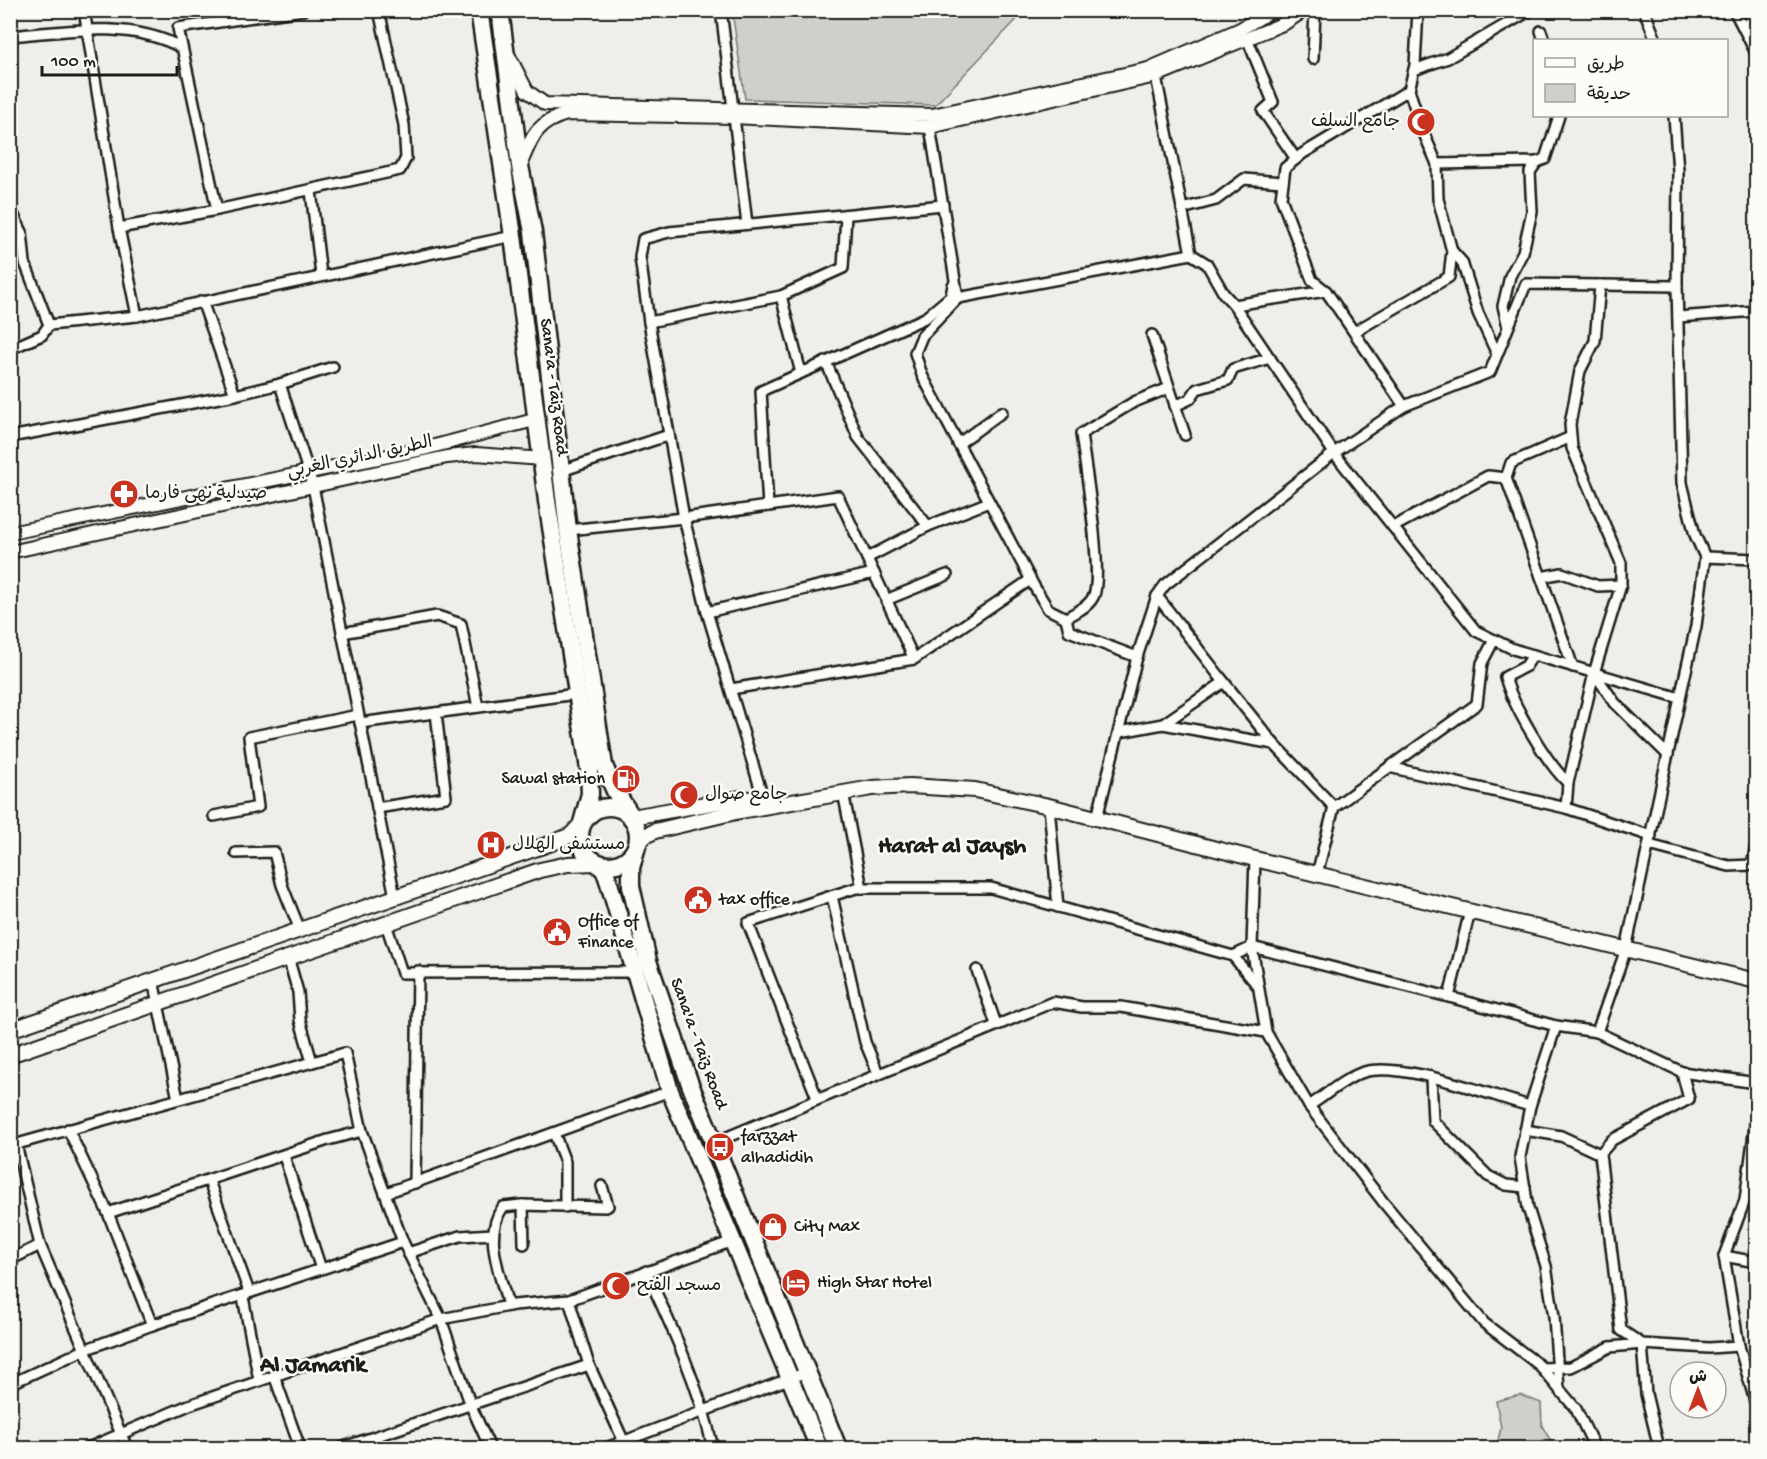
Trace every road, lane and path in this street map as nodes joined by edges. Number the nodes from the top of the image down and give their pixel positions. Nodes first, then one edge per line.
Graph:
1 (84, 10) edge
2 (303, 10) edge
3 (379, 10) edge
4 (479, 10) edge
5 (500, 10) edge
6 (721, 10) edge
7 (1274, 10) edge
8 (1305, 10) edge
9 (1315, 10) edge
10 (1418, 10) edge
11 (1531, 10) edge
12 (1644, 10) edge
13 (1734, 10) edge
14 (1754, 10) edge
15 (87, 28) junction
16 (1746, 32) junction
17 (10, 36) edge
18 (1247, 38) junction
19 (1656, 39) edge
20 (182, 48) junction
21 (505, 48) junction
22 (1756, 53) edge
23 (1313, 59) dead end
24 (1414, 70) junction
25 (1156, 76) junction
26 (1409, 90) junction
27 (734, 112) junction
28 (1559, 117) edge
29 (1674, 117) edge
30 (930, 128) junction
31 (1296, 159) junction
32 (1537, 162) junction
33 (1437, 164) junction
34 (520, 166) junction
35 (10, 178) edge
36 (1283, 182) junction
37 (311, 190) junction
38 (943, 205) junction
39 (1182, 209) junction
40 (11, 210) edge
41 (217, 210) junction
42 (846, 214) junction
43 (747, 224) junction
44 (119, 228) junction
45 (513, 236) junction
46 (1452, 251) junction
47 (1191, 254) junction
48 (321, 275) junction
49 (955, 280) junction
50 (1600, 285) junction
51 (1677, 286) junction
52 (1326, 291) junction
53 (781, 296) junction
54 (958, 298) junction
55 (202, 301) junction
56 (1234, 305) junction
57 (1756, 311) edge
58 (137, 316) junction
59 (1678, 316) junction
60 (649, 322) junction
61 (49, 325) junction
62 (1508, 327) junction
63 (1354, 332) junction
64 (1152, 335) dead end
65 (10, 349) edge
66 (1497, 354) junction
67 (1270, 358) junction
68 (826, 362) junction
69 (333, 367) dead end
70 (801, 373) junction
71 (280, 384) junction
72 (1169, 388) junction
73 (235, 395) junction
74 (1175, 406) junction
75 (1404, 406) junction
76 (1002, 412) dead end
77 (538, 419) junction
78 (669, 435) junction
79 (1185, 435) dead end
80 (10, 437) edge
81 (1571, 437) junction
82 (958, 444) junction
83 (1334, 453) junction
84 (543, 459) junction
85 (310, 471) junction
86 (561, 471) junction
87 (1506, 478) junction
88 (314, 486) junction
89 (556, 500) junction
90 (989, 502) junction
91 (768, 506) junction
92 (684, 518) junction
93 (928, 525) junction
94 (1393, 527) junction
95 (568, 530) junction
96 (10, 533) edge
97 (10, 552) edge
98 (1705, 557) junction
99 (867, 558) junction
100 (1756, 559) edge
101 (874, 573) junction
102 (946, 575) dead end
103 (1541, 577) junction
104 (1030, 580) junction
105 (1621, 585) junction
106 (1157, 596) junction
107 (886, 600) junction
108 (707, 612) junction
109 (1066, 618) junction
110 (342, 633) junction
111 (1494, 640) junction
112 (1533, 655) junction
113 (1137, 657) junction
114 (914, 659) junction
115 (1573, 667) junction
116 (1594, 673) junction
117 (1224, 682) junction
118 (731, 689) junction
119 (576, 694) junction
120 (1680, 698) junction
121 (478, 707) junction
122 (436, 713) junction
123 (359, 719) junction
124 (1163, 724) junction
125 (1120, 732) junction
126 (1274, 744) junction
127 (1668, 755) junction
128 (597, 767) junction
129 (1389, 767) junction
130 (1568, 783) junction
131 (843, 792) junction
132 (764, 801) junction
133 (785, 803) junction
134 (1049, 806) junction
135 (1334, 807) junction
136 (377, 808) junction
137 (1566, 808) junction
138 (214, 816) dead end
139 (632, 817) junction
140 (1097, 818) junction
141 (582, 823) junction
142 (1650, 840) junction
143 (1756, 845) edge
144 (637, 846) junction
145 (236, 853) dead end
146 (1255, 859) junction
147 (597, 863) junction
148 (1754, 865) edge
149 (1317, 874) junction
150 (862, 888) junction
151 (832, 896) junction
152 (395, 897) junction
153 (1058, 907) junction
154 (1470, 911) junction
155 (386, 924) junction
156 (300, 930) junction
157 (1252, 947) junction
158 (1626, 949) junction
159 (1233, 956) junction
160 (288, 957) junction
161 (977, 970) dead end
162 (418, 971) junction
163 (634, 972) junction
164 (153, 980) junction
165 (1756, 981) edge
166 (1257, 985) junction
167 (1449, 997) junction
168 (158, 1002) junction
169 (996, 1024) junction
170 (1556, 1026) junction
171 (10, 1030) edge
172 (1266, 1032) junction
173 (1597, 1032) junction
174 (10, 1055) edge
175 (312, 1062) junction
176 (1682, 1072) junction
177 (878, 1073) junction
178 (1431, 1077) junction
179 (1756, 1083) edge
180 (670, 1091) junction
181 (817, 1098) junction
182 (178, 1099) junction
183 (1309, 1106) junction
184 (1530, 1106) junction
185 (1756, 1119) edge
186 (68, 1129) junction
187 (1525, 1130) junction
188 (362, 1131) junction
189 (554, 1133) junction
190 (713, 1143) junction
191 (13, 1145) edge
192 (1600, 1154) junction
193 (284, 1156) junction
194 (209, 1181) junction
195 (415, 1183) junction
196 (602, 1186) dead end
197 (1525, 1187) junction
198 (386, 1193) junction
199 (1745, 1200) junction
200 (1756, 1202) edge
201 (523, 1205) junction
202 (565, 1208) junction
203 (108, 1213) junction
204 (493, 1234) junction
205 (733, 1241) junction
206 (403, 1242) junction
207 (524, 1244) dead end
208 (40, 1245) junction
209 (408, 1253) junction
210 (1724, 1256) junction
211 (10, 1260) edge
212 (1756, 1262) edge
213 (321, 1269) junction
214 (646, 1271) junction
215 (246, 1294) junction
216 (569, 1300) junction
217 (508, 1306) junction
218 (441, 1319) junction
219 (152, 1325) junction
220 (1642, 1344) junction
221 (1739, 1346) junction
222 (84, 1350) junction
223 (590, 1365) junction
224 (1558, 1367) junction
225 (1541, 1368) junction
226 (807, 1372) junction
227 (274, 1375) junction
228 (259, 1380) junction
229 (791, 1380) junction
230 (10, 1384) edge
231 (1754, 1386) edge
232 (1559, 1389) junction
233 (471, 1406) junction
234 (1756, 1406) edge
235 (705, 1413) junction
236 (120, 1432) junction
237 (624, 1442) junction
238 (88, 1449) edge
239 (127, 1449) edge
240 (300, 1449) edge
241 (341, 1449) edge
242 (490, 1449) edge
243 (606, 1449) edge
244 (713, 1449) edge
245 (819, 1449) edge
246 (838, 1449) edge
247 (1595, 1449) edge
248 (1659, 1449) edge

1 - 15 street
2 - 20 street
3 - 37 street
4 - 45 highway, Sana'a - Taiz Road
5 - 21 highway, Sana'a - Taiz Road
6 - 27 street
7 - 27 main road
8 - 18 main road
9 - 23 street
10 - 24 street
11 - 24 street
12 - 19 street
13 - 16 street
14 - 16 street
15 - 17 street
15 - 20 street
15 - 44 street
16 - 22 street
18 - 25 main road
18 - 31 street
20 - 41 street
21 - 27 main road
21 - 34 highway, Sana'a - Taiz Road
24 - 26 street
25 - 30 main road
25 - 39 street
26 - 31 street
26 - 33 street
27 - 30 main road
27 - 34 main road
27 - 43 street
28 - 32 street
29 - 51 street
30 - 38 street
31 - 36 street
32 - 33 street
32 - 62 street
33 - 46 street
34 - 86 highway, Sana'a - Taiz Road
35 - 40 street
36 - 39 street
36 - 52 street
37 - 41 street
37 - 48 street
38 - 42 street
38 - 49 street
39 - 47 street
40 - 61 street
41 - 44 street
42 - 43 street
42 - 53 street
43 - 60 street
44 - 58 street
45 - 48 street
45 - 77 highway, Sana'a - Taiz Road
46 - 63 street
46 - 66 street
47 - 54 street
47 - 56 street
48 - 55 street
49 - 54 street
49 - 68 street
50 - 51 street
50 - 62 street
50 - 81 street
51 - 59 street
52 - 56 street
52 - 63 street
53 - 60 street
53 - 70 street
54 - 82 street
55 - 58 street
55 - 73 street
56 - 67 street
57 - 59 street
58 - 61 street
59 - 98 street
60 - 78 street
61 - 65 street
62 - 66 street
63 - 75 street
64 - 72 street
66 - 75 street
67 - 74 street
67 - 83 street
68 - 70 street
68 - 93 street
69 - 71 street
70 - 91 street
71 - 73 street
71 - 85 street
72 - 74 street
72 - 109 street
73 - 80 street
74 - 79 street
75 - 83 street
76 - 82 street
77 - 84 highway, Sana'a - Taiz Road
77 - 85 main road
78 - 86 street
78 - 92 street
81 - 87 street
81 - 105 street
82 - 90 street
83 - 94 street
83 - 106 street
84 - 88 main road, الطريق الدائري الغربي
84 - 89 highway, Sana'a - Taiz Road
85 - 88 street
85 - 96 main road
86 - 89 highway, Sana'a - Taiz Road
87 - 94 street
87 - 103 street
88 - 97 main road, الطريق الدائري الغربي
88 - 110 street
89 - 95 highway, Sana'a - Taiz Road
89 - 119 highway, Sana'a - Taiz Road
90 - 93 street
90 - 104 street
91 - 92 street
91 - 99 street
92 - 95 street
92 - 108 street
93 - 99 street
94 - 111 street
95 - 128 highway, Sana'a - Taiz Road
98 - 100 street
98 - 120 street
99 - 101 street
101 - 107 street
101 - 108 street
102 - 107 street
103 - 105 street
103 - 115 street
104 - 109 street
104 - 114 street
105 - 116 street
106 - 113 street
106 - 117 street
107 - 114 street
108 - 118 street
109 - 113 street
110 - 121 street
110 - 123 street
111 - 112 street
111 - 129 street
112 - 115 street
112 - 130 street
113 - 125 street
114 - 118 street
115 - 116 street
116 - 120 street
116 - 127 street
116 - 130 street
117 - 124 street
117 - 126 street
118 - 132 street
119 - 121 street
119 - 128 highway, Sana'a - Taiz Road
120 - 127 street
121 - 122 street
122 - 123 street
122 - 136 street
123 - 136 street
123 - 138 street
124 - 125 street
124 - 126 street
125 - 140 street
126 - 135 street
127 - 142 street
128 - 139 highway
128 - 141 highway
129 - 135 street
129 - 137 street
130 - 137 street
131 - 133 main road
131 - 134 main road
131 - 150 street
132 - 133 main road
132 - 139 main road
133 - 144 main road
134 - 140 main road
134 - 153 street
135 - 149 street
136 - 152 street
137 - 142 street
139 - 141 highway
139 - 144 highway
140 - 146 main road
141 - 147 highway
141 - 152 main road
142 - 148 street
142 - 158 street
143 - 148 street
144 - 147 highway
144 - 190 highway, Sana'a - Taiz Road
145 - 156 street
146 - 149 main road
146 - 157 street
147 - 155 main road
147 - 163 highway, Sana'a - Taiz Road
149 - 154 main road
150 - 151 street
150 - 153 street
151 - 177 street
151 - 181 street
152 - 156 main road
153 - 159 street
154 - 158 main road
154 - 167 street
155 - 160 main road
155 - 162 street
156 - 164 main road
157 - 159 street
157 - 166 street
157 - 167 street
158 - 165 main road
158 - 173 street
159 - 166 street
160 - 168 main road
160 - 175 street
161 - 169 street
162 - 163 street
162 - 195 street
163 - 180 highway, Sana'a - Taiz Road
164 - 168 street
164 - 171 main road
166 - 172 street
167 - 170 street
168 - 174 main road
168 - 182 street
169 - 172 street
169 - 177 street
170 - 173 street
170 - 184 street
172 - 183 street
173 - 176 street
175 - 182 street
175 - 188 street
176 - 179 street
176 - 192 street
177 - 181 street
178 - 183 street
178 - 184 street
178 - 197 street
180 - 189 street
180 - 205 highway, Sana'a - Taiz Road
181 - 190 street
182 - 186 street
183 - 225 street
184 - 187 street
185 - 199 street
186 - 191 street
186 - 203 street
187 - 192 street
187 - 197 street
188 - 193 street
188 - 198 street
189 - 195 street
189 - 202 street
190 - 226 highway, Sana'a - Taiz Road
191 - 208 street
192 - 220 street
193 - 194 street
193 - 213 street
194 - 203 street
194 - 215 street
195 - 198 street
196 - 202 street
197 - 224 street
198 - 206 street
199 - 200 street
199 - 210 street
201 - 202 street
201 - 204 street
201 - 207 street
203 - 219 street
204 - 209 street
204 - 217 street
205 - 214 street
205 - 229 highway, Sana'a - Taiz Road
206 - 209 street
206 - 213 street
208 - 211 street
208 - 222 street
209 - 218 street
210 - 212 street
210 - 221 street
213 - 215 street
214 - 216 street
214 - 235 street
215 - 219 street
215 - 228 street
216 - 217 street
216 - 223 street
217 - 218 street
218 - 227 street
218 - 233 street
219 - 222 street
220 - 221 street
220 - 224 street
220 - 248 street
221 - 231 street
222 - 230 street
222 - 236 street
223 - 233 street
223 - 237 street
224 - 225 street
224 - 232 street
225 - 232 street
226 - 229 street
226 - 246 highway, Sana'a - Taiz Road
227 - 228 street
227 - 240 street
228 - 236 street
229 - 235 street
229 - 245 highway, Sana'a - Taiz Road
231 - 234 street
232 - 247 street
233 - 241 street
233 - 242 street
235 - 237 street
235 - 244 street
236 - 238 street
236 - 239 street
237 - 243 street

